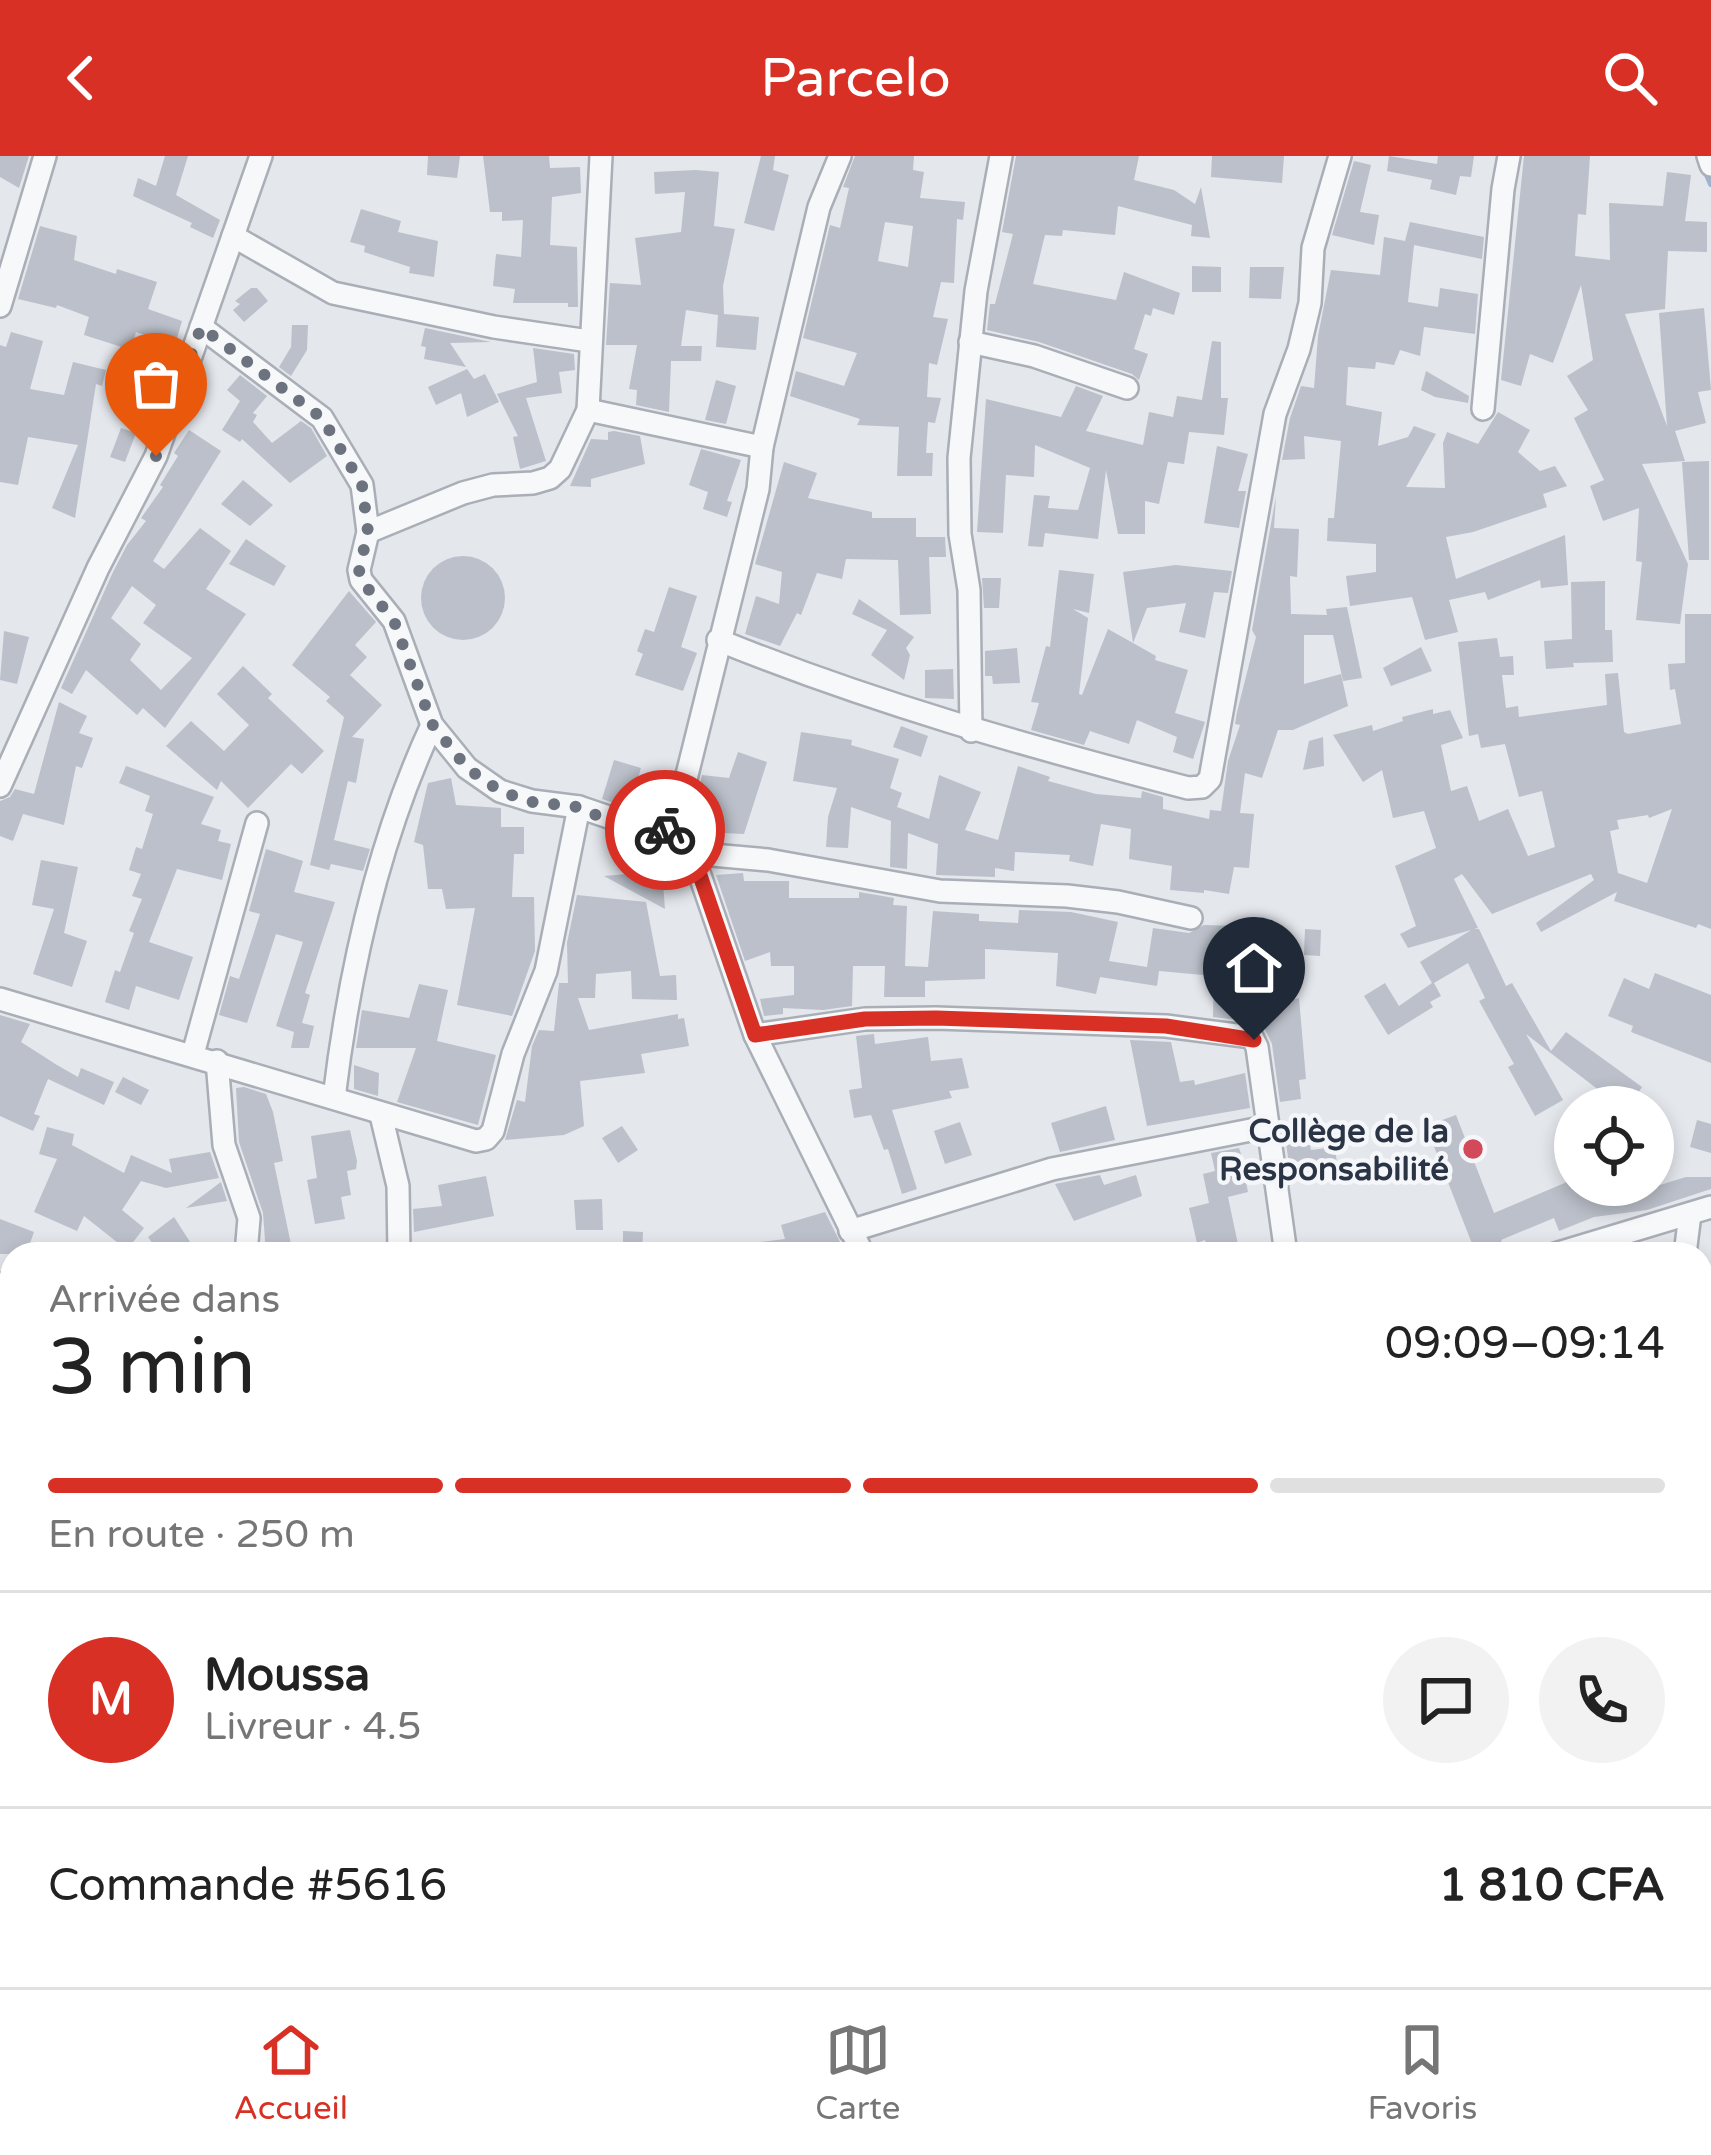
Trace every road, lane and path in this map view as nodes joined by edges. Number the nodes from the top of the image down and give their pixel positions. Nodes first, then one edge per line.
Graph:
1 (45, 156) edge
2 (261, 156) edge
3 (601, 156) edge
4 (840, 156) edge
5 (1001, 156) edge
6 (1340, 156) edge
7 (1509, 156) edge
8 (1708, 156) edge
9 (1711, 165) edge
10 (233, 236) junction
11 (0, 306) edge
12 (201, 327) junction
13 (589, 340) junction
14 (970, 342) junction
15 (1127, 388) dead end
16 (1483, 409) dead end
17 (588, 410) junction
18 (763, 447) junction
19 (368, 532) junction
20 (718, 640) junction
21 (432, 724) junction
22 (971, 731) junction
23 (0, 786) edge
24 (579, 807) junction
25 (257, 823) dead end
26 (687, 842) junction
27 (1191, 918) dead end
28 (0, 1000) edge
29 (755, 1035) junction
30 (193, 1054) junction
31 (217, 1061) junction
32 (334, 1098) junction
33 (381, 1115) junction
34 (1265, 1127) junction
35 (1701, 1210) edge
36 (850, 1231) junction
37 (247, 1242) edge
38 (399, 1242) edge
39 (856, 1242) edge
40 (1284, 1242) edge
41 (1595, 1242) edge
42 (1689, 1242) edge

1 - 11 street
2 - 10 street
3 - 13 street
4 - 18 street
5 - 14 street
6 - 22 street
7 - 16 street
8 - 9 street
10 - 12 street
10 - 13 street
12 - 19 street
12 - 23 street
13 - 17 street
14 - 15 street
14 - 22 street
17 - 18 street
17 - 19 street
18 - 20 street
19 - 21 street
20 - 22 street
20 - 26 street
21 - 24 street
21 - 32 street
24 - 26 street
24 - 33 street
25 - 30 street
26 - 27 street
26 - 29 street
28 - 30 street
29 - 34 street
29 - 36 street
30 - 31 street
31 - 32 street
31 - 37 street
32 - 33 street
33 - 38 street
34 - 36 street
34 - 40 street
35 - 41 street
35 - 42 street
36 - 39 street

